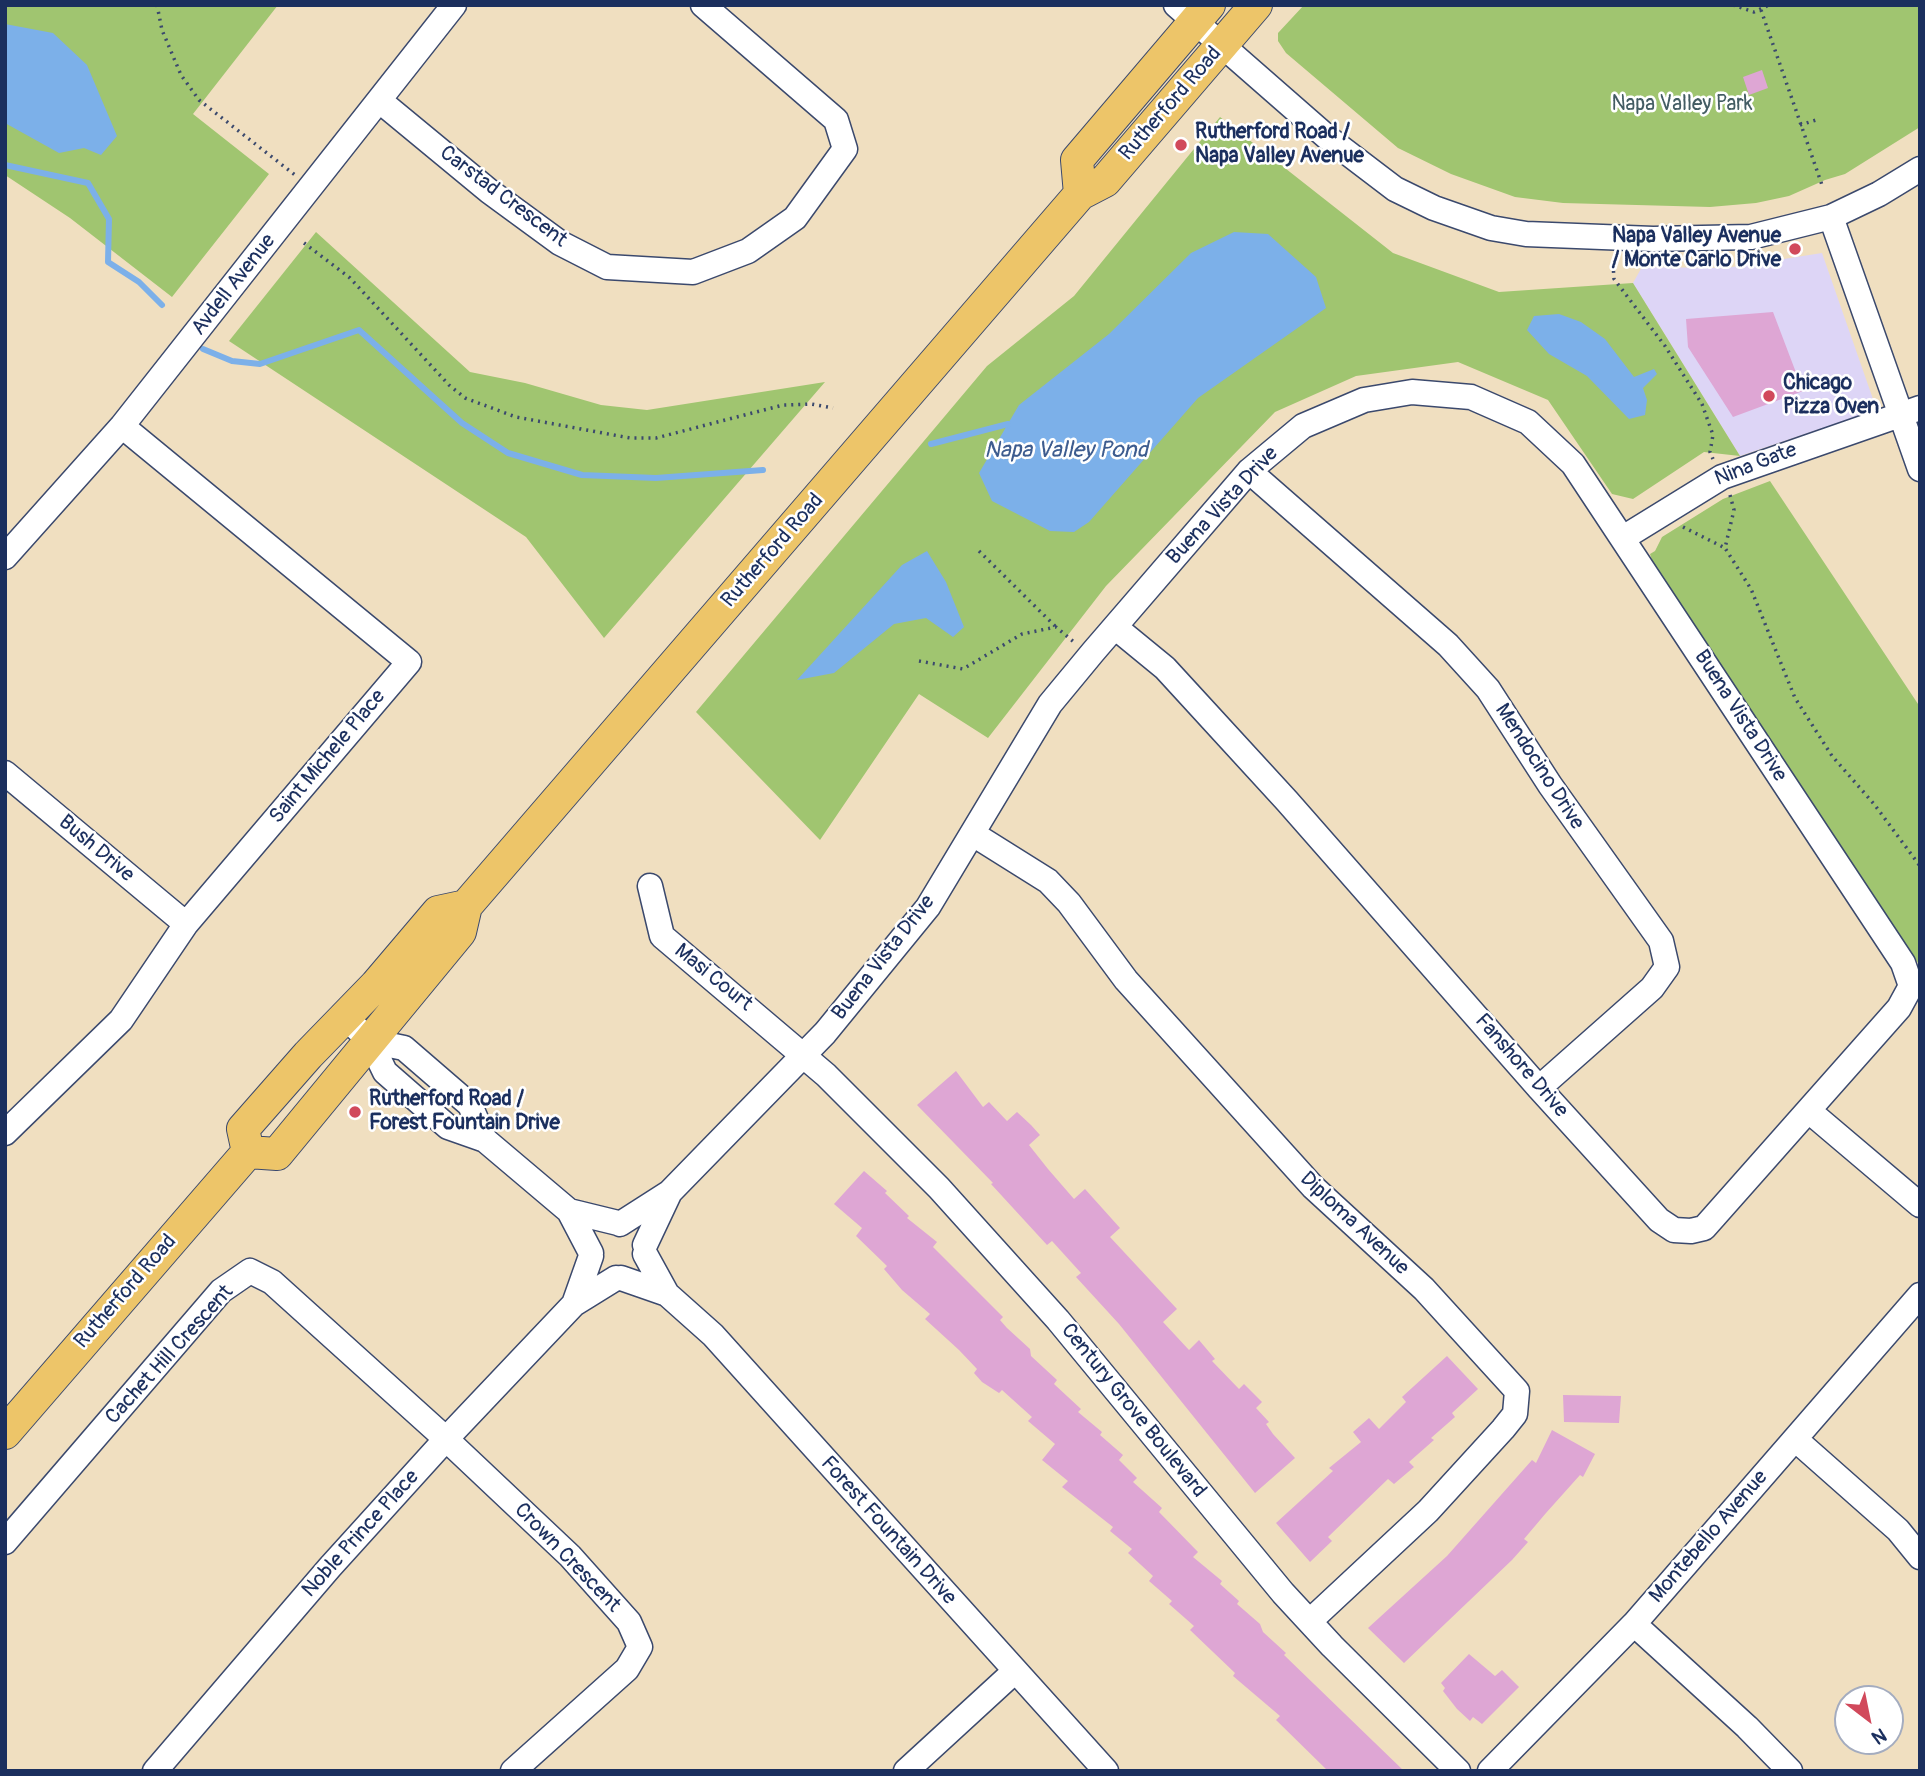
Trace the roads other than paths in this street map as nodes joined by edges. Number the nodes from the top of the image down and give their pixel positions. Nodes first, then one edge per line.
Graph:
1 (454, 5) edge
2 (703, 5) edge
3 (1256, 5) edge
4 (1193, 11) edge
5 (1222, 46) junction
6 (380, 101) junction
7 (1920, 169) edge
8 (1080, 194) junction
9 (1831, 217) junction
10 (1910, 411) edge
11 (122, 426) junction
12 (1920, 469) edge
13 (1249, 471) junction
14 (1623, 538) junction
15 (5, 557) edge
16 (1115, 627) junction
17 (5, 773) edge
18 (973, 834) junction
19 (650, 886) dead end
20 (466, 906) junction
21 (186, 924) junction
22 (1903, 963) joint
23 (345, 1017) junction
24 (370, 1041) junction
25 (804, 1054) junction
26 (1539, 1088) junction
27 (1809, 1111) junction
28 (5, 1133) edge
29 (248, 1152) junction
30 (670, 1192) junction
31 (1920, 1205) edge
32 (569, 1211) junction
33 (619, 1224) junction
34 (645, 1249) junction
35 (591, 1254) junction
36 (618, 1278) junction
37 (667, 1294) junction
38 (1920, 1295) edge
39 (574, 1304) junction
40 (5, 1433) edge
41 (446, 1439) junction
42 (1795, 1439) junction
43 (5, 1542) edge
44 (1920, 1557) edge
45 (1310, 1621) junction
46 (1634, 1624) junction
47 (1015, 1671) junction
48 (155, 1771) edge
49 (513, 1771) edge
50 (906, 1771) edge
51 (1107, 1771) edge
52 (1458, 1771) edge
53 (1490, 1771) edge
54 (1790, 1771) edge

1 - 6 street, Avdell Avenue
2 - 6 street, Carstad Crescent
3 - 5 main road, Rutherford Road
4 - 5 street
4 - 8 main road, Rutherford Road
5 - 8 main road, Rutherford Road
5 - 9 street
6 - 11 street, Avdell Avenue
7 - 9 street
8 - 20 main road, Rutherford Road
9 - 10 street
10 - 12 street
10 - 14 street, Nina Gate
11 - 15 street, Avdell Avenue
11 - 21 street, Saint Michele Place
13 - 14 street, Buena Vista Drive
13 - 16 street, Buena Vista Drive
13 - 26 street, Mendocino Drive
14 - 22 street, Buena Vista Drive
16 - 18 street, Buena Vista Drive
16 - 26 street, Fanshore Drive
17 - 21 street, Bush Drive
18 - 25 street, Buena Vista Drive
18 - 45 street, Diploma Avenue
19 - 25 street, Masi Court
20 - 23 main road
20 - 24 main road, Rutherford Road
21 - 28 street, Saint Michele Place
22 - 27 street, Fanshore Drive
23 - 24 street
23 - 29 main road
24 - 29 main road, Rutherford Road
24 - 32 street
25 - 30 street, Buena Vista Drive
25 - 45 street, Century Grove Boulevard
26 - 27 street, Fanshore Drive
27 - 31 street
29 - 40 main road, Rutherford Road
30 - 33 street, Buena Vista Drive
30 - 34 street, Buena Vista Drive
32 - 33 street
32 - 35 street
33 - 34 street
33 - 35 street
34 - 36 street
34 - 37 street, Forest Fountain Drive
35 - 36 street
35 - 39 street, Noble Prince Place
36 - 37 street, Forest Fountain Drive
36 - 39 street, Noble Prince Place
37 - 47 street, Forest Fountain Drive
38 - 42 street, Montebello Avenue
39 - 41 street, Noble Prince Place
41 - 43 street, Cachet Hill Crescent
41 - 48 street, Noble Prince Place
41 - 49 street, Crown Crescent
42 - 44 street
42 - 46 street, Montebello Avenue
45 - 52 street, Century Grove Boulevard
46 - 53 street, Montebello Avenue
46 - 54 street
47 - 50 street
47 - 51 street, Forest Fountain Drive

